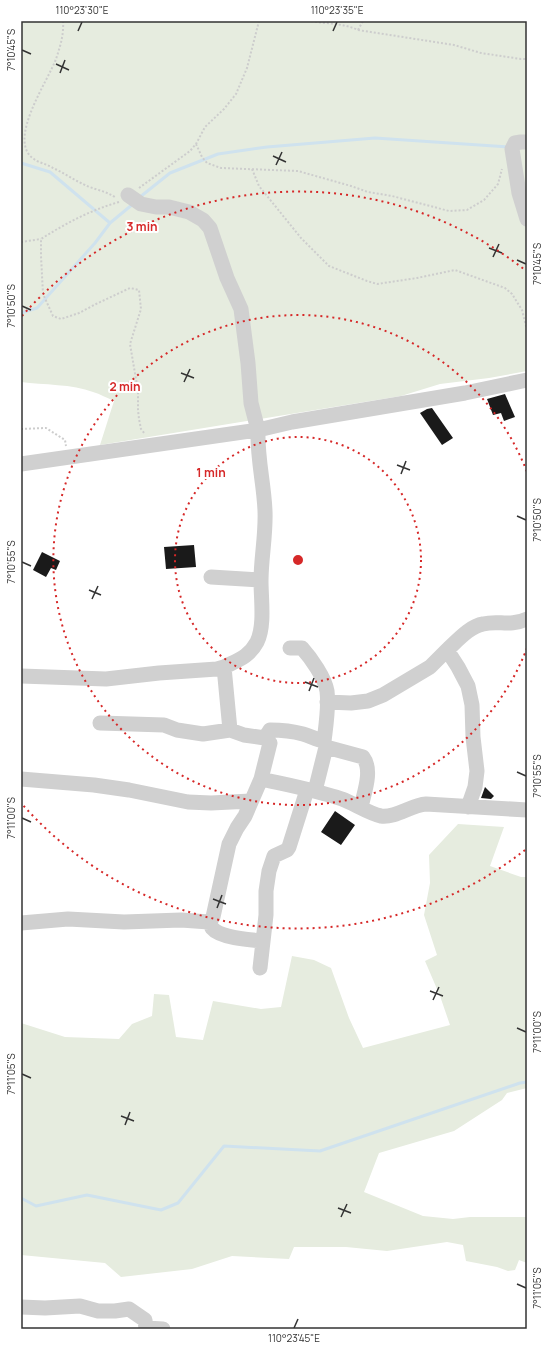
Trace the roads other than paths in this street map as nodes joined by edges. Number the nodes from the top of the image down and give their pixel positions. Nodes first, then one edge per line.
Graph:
1 (516, 148) edge
2 (130, 200) road end
3 (527, 219) edge
4 (527, 380) edge
5 (258, 430) junction
6 (21, 464) edge
7 (211, 577) dead end
8 (261, 580) junction
9 (527, 619) edge
10 (290, 648) dead end
11 (447, 650) junction
12 (224, 667) junction
13 (21, 676) edge
14 (327, 702) junction
15 (100, 723) dead end
16 (230, 730) junction
17 (265, 738) junction
18 (325, 744) junction
19 (261, 779) junction
20 (21, 780) edge
21 (311, 790) junction
22 (251, 801) junction
23 (361, 807) junction
24 (468, 807) junction
25 (527, 810) edge
26 (210, 922) junction
27 (21, 923) edge
28 (263, 941) junction
29 (260, 968) dead end
30 (21, 1307) edge
31 (146, 1328) edge
32 (163, 1329) edge

1 - 3 street
2 - 5 street
4 - 5 street
5 - 6 street
5 - 8 street
7 - 8 street
8 - 12 street
9 - 11 street
10 - 14 street
11 - 14 street
11 - 24 street
12 - 13 street
12 - 16 street
14 - 18 street
15 - 16 street
16 - 17 street
17 - 18 street
17 - 19 street
18 - 21 street
18 - 23 street
19 - 21 street
19 - 22 street
20 - 22 street
21 - 23 street
21 - 28 street
22 - 26 street
23 - 24 street
24 - 25 street
26 - 27 street
26 - 28 street
28 - 29 street
30 - 31 street
31 - 32 street

